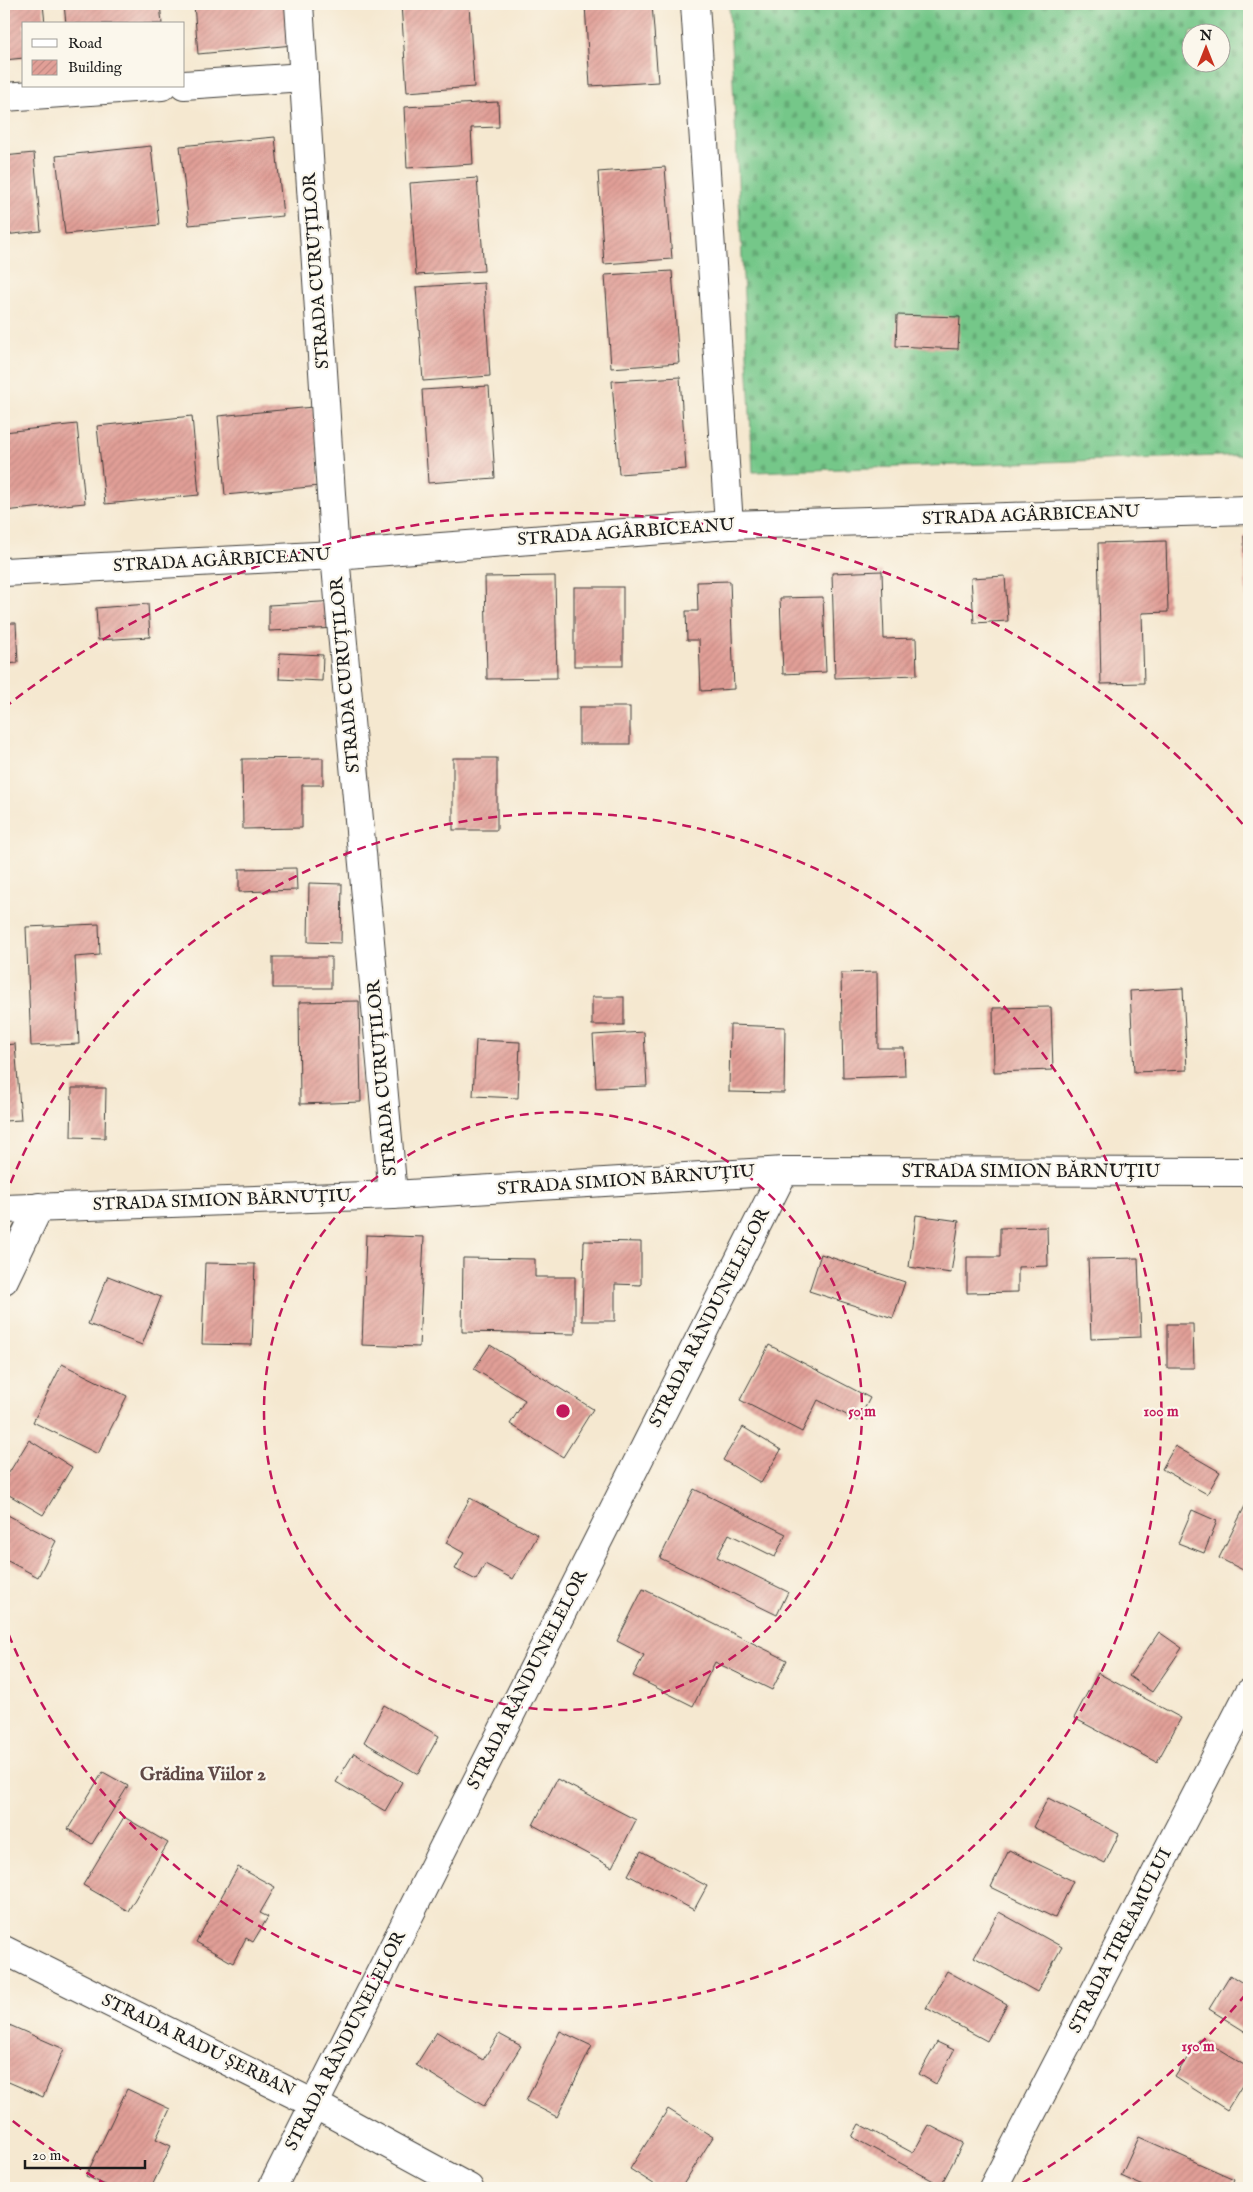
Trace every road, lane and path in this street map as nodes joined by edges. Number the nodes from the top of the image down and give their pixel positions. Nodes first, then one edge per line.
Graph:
1 (299, 4) edge
2 (695, 4) edge
3 (304, 76) junction
4 (185, 85) edge
5 (133, 88) edge
6 (4, 97) edge
7 (1249, 510) edge
8 (729, 525) junction
9 (336, 555) junction
10 (4, 572) edge
11 (784, 1171) junction
12 (1249, 1172) edge
13 (394, 1195) junction
14 (39, 1208) junction
15 (4, 1209) edge
16 (4, 1280) edge
17 (1249, 1693) edge
18 (4, 1950) edge
19 (314, 2104) junction
20 (272, 2188) edge
21 (469, 2188) edge
22 (993, 2188) edge

1 - 3 street, STRADA CURUȚILOR
2 - 8 street
3 - 4 street
3 - 9 street, STRADA CURUȚILOR
5 - 6 street
7 - 8 street, STRADA AGÂRBICEANU
8 - 9 street, STRADA AGÂRBICEANU
9 - 10 street, STRADA AGÂRBICEANU
9 - 13 street, STRADA CURUȚILOR
11 - 12 street, STRADA SIMION BĂRNUȚIU
11 - 13 street, STRADA SIMION BĂRNUȚIU
11 - 19 street, STRADA RÂNDUNELELOR
13 - 14 street, STRADA SIMION BĂRNUȚIU
14 - 15 street, STRADA SIMION BĂRNUȚIU
14 - 16 street
17 - 22 street, STRADA TIREAMULUI
18 - 19 street, STRADA RADU ȘERBAN
19 - 20 street, STRADA RÂNDUNELELOR
19 - 21 street, STRADA RADU ȘERBAN

